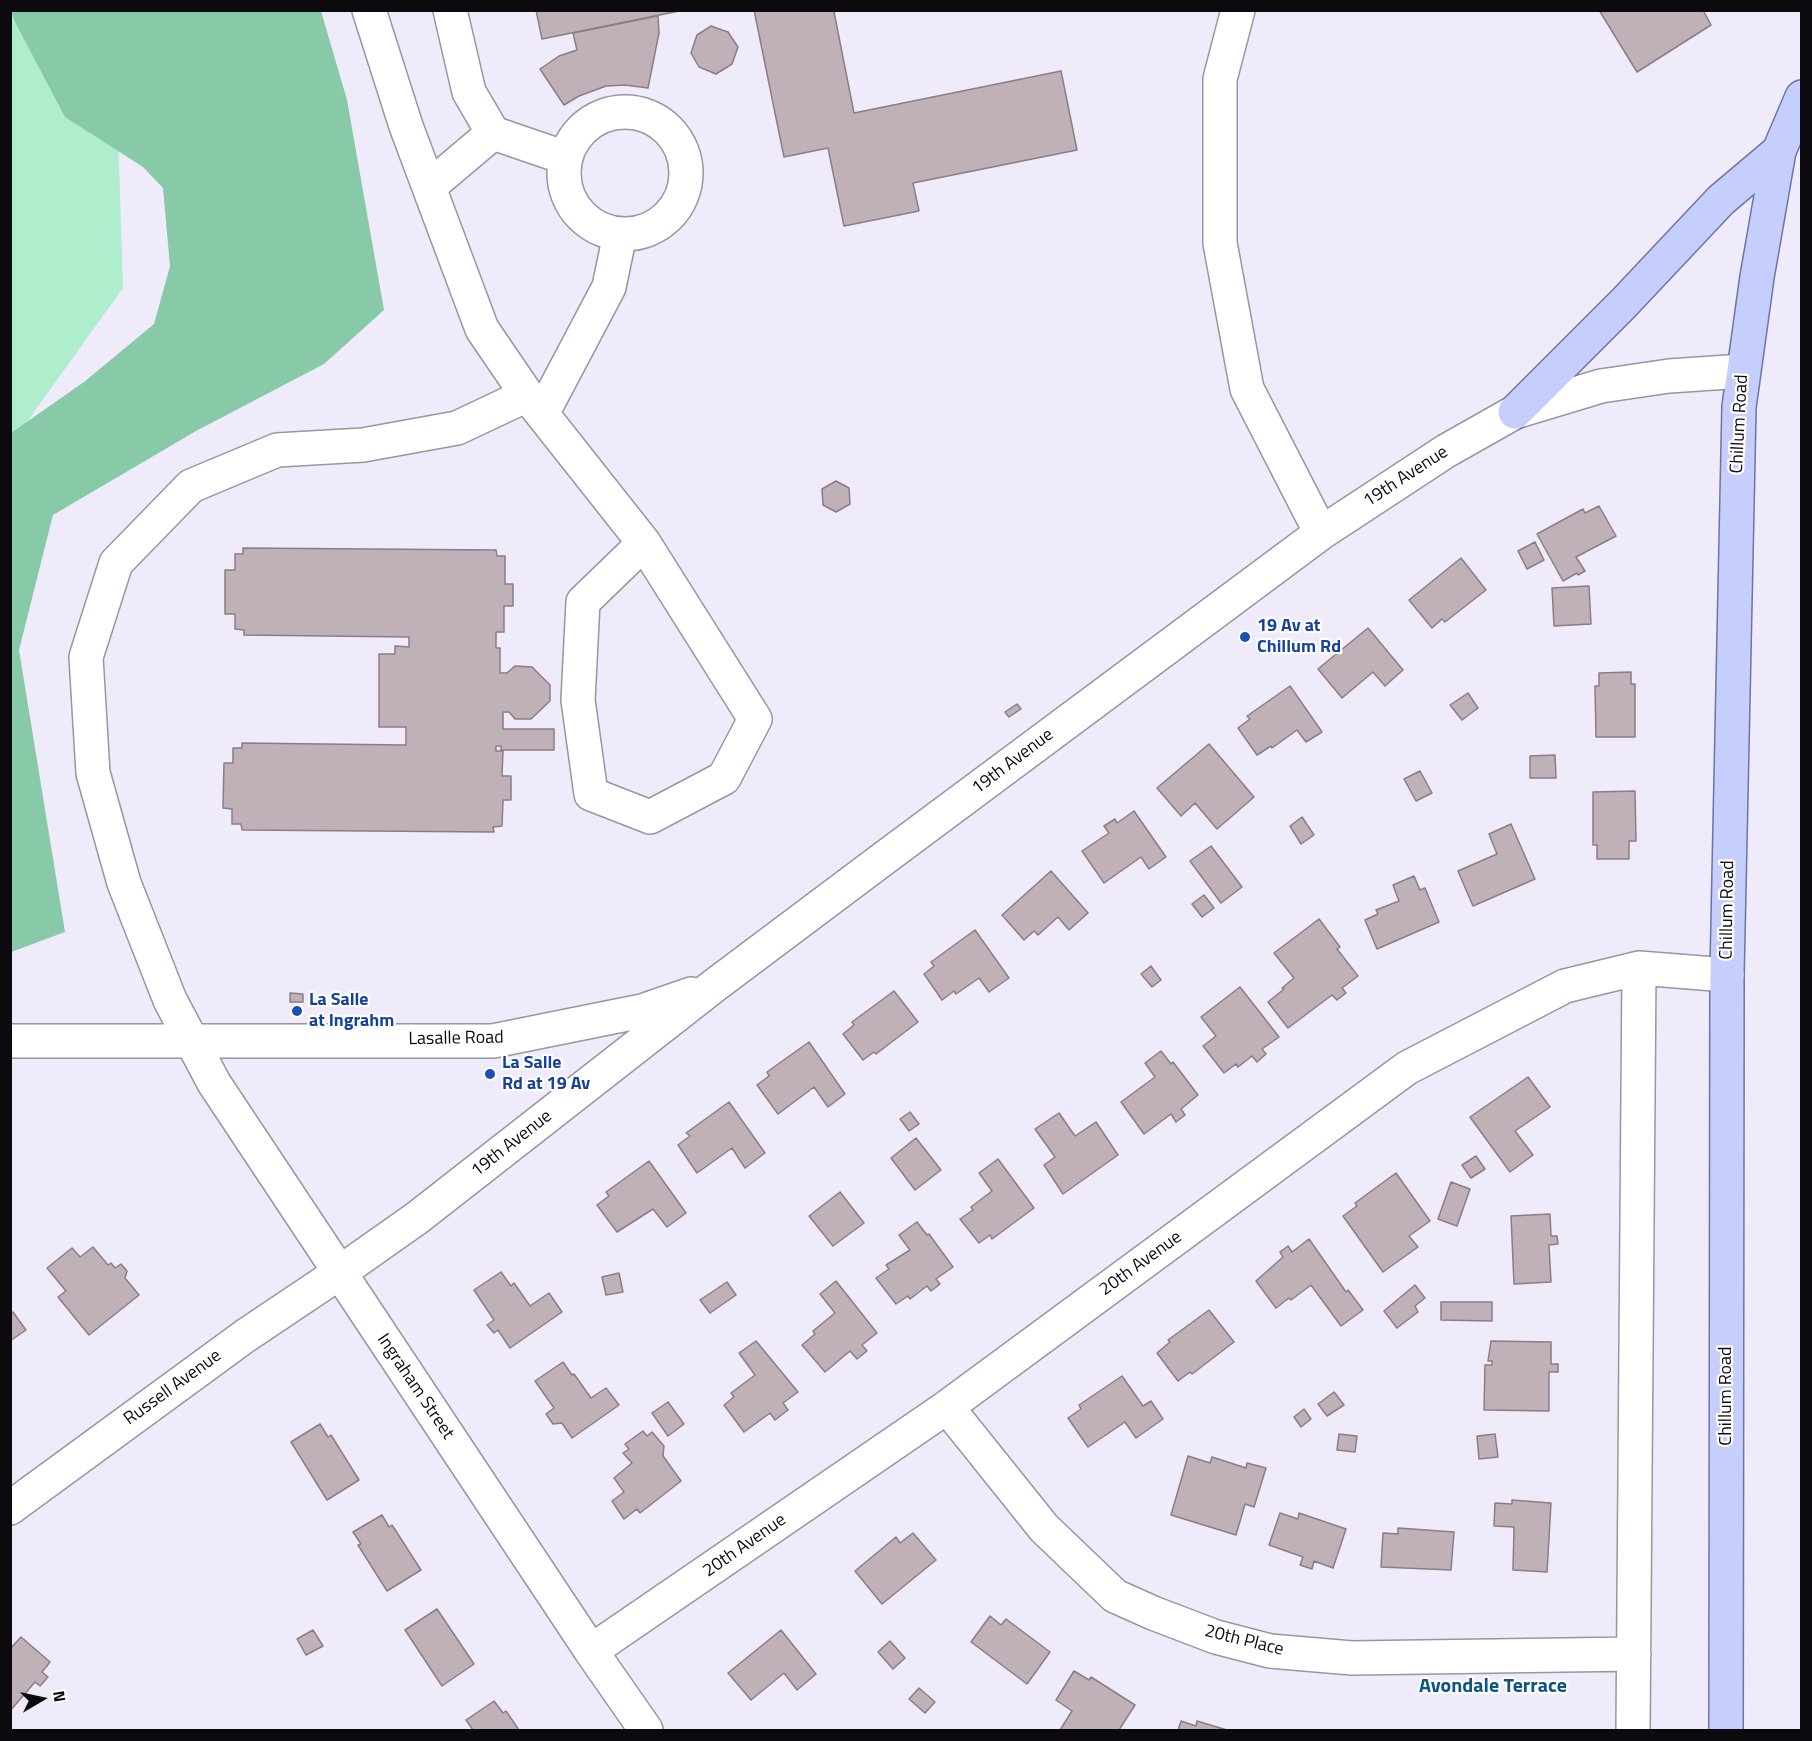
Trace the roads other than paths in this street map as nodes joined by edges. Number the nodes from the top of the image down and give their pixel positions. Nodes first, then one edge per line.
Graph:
1 (369, 10) edge
2 (450, 10) edge
3 (1238, 10) edge
4 (1802, 97) edge
5 (493, 133) junction
6 (1779, 151) junction
7 (566, 158) junction
8 (429, 187) junction
9 (620, 234) junction
10 (1743, 371) junction
11 (534, 404) junction
12 (1515, 412) junction
13 (1321, 533) junction
14 (644, 543) junction
15 (1639, 968) junction
16 (1727, 975) junction
17 (715, 986) junction
18 (190, 1040) junction
19 (10, 1041) edge
20 (339, 1273) junction
21 (947, 1407) junction
22 (10, 1508) edge
23 (591, 1652) junction
24 (1634, 1654) junction
25 (646, 1731) edge
26 (1633, 1731) edge
27 (1726, 1731) edge

1 - 8 street
2 - 5 street
3 - 13 street
4 - 6 main road, Chillum Road
5 - 7 street
5 - 8 street
6 - 10 main road, Chillum Road
6 - 12 main road
7 - 9 street
7 - 9 street
8 - 11 street
9 - 11 street
10 - 12 street, 19th Avenue
10 - 16 main road, Chillum Road
11 - 14 street
11 - 18 street, Ingraham Street
12 - 13 street, 19th Avenue
13 - 17 street, 19th Avenue
14 - 14 street
15 - 16 street, 20th Avenue
15 - 21 street, 20th Avenue
15 - 24 street
16 - 27 main road, Chillum Road
17 - 18 street, Lasalle Road
17 - 20 street, 19th Avenue
18 - 19 street, Lasalle Road
18 - 20 street, Ingraham Street
20 - 22 street, Russell Avenue
20 - 23 street, Ingraham Street
21 - 23 street, 20th Avenue
21 - 24 street, 20th Place
23 - 25 street, Ingraham Street
24 - 26 street

